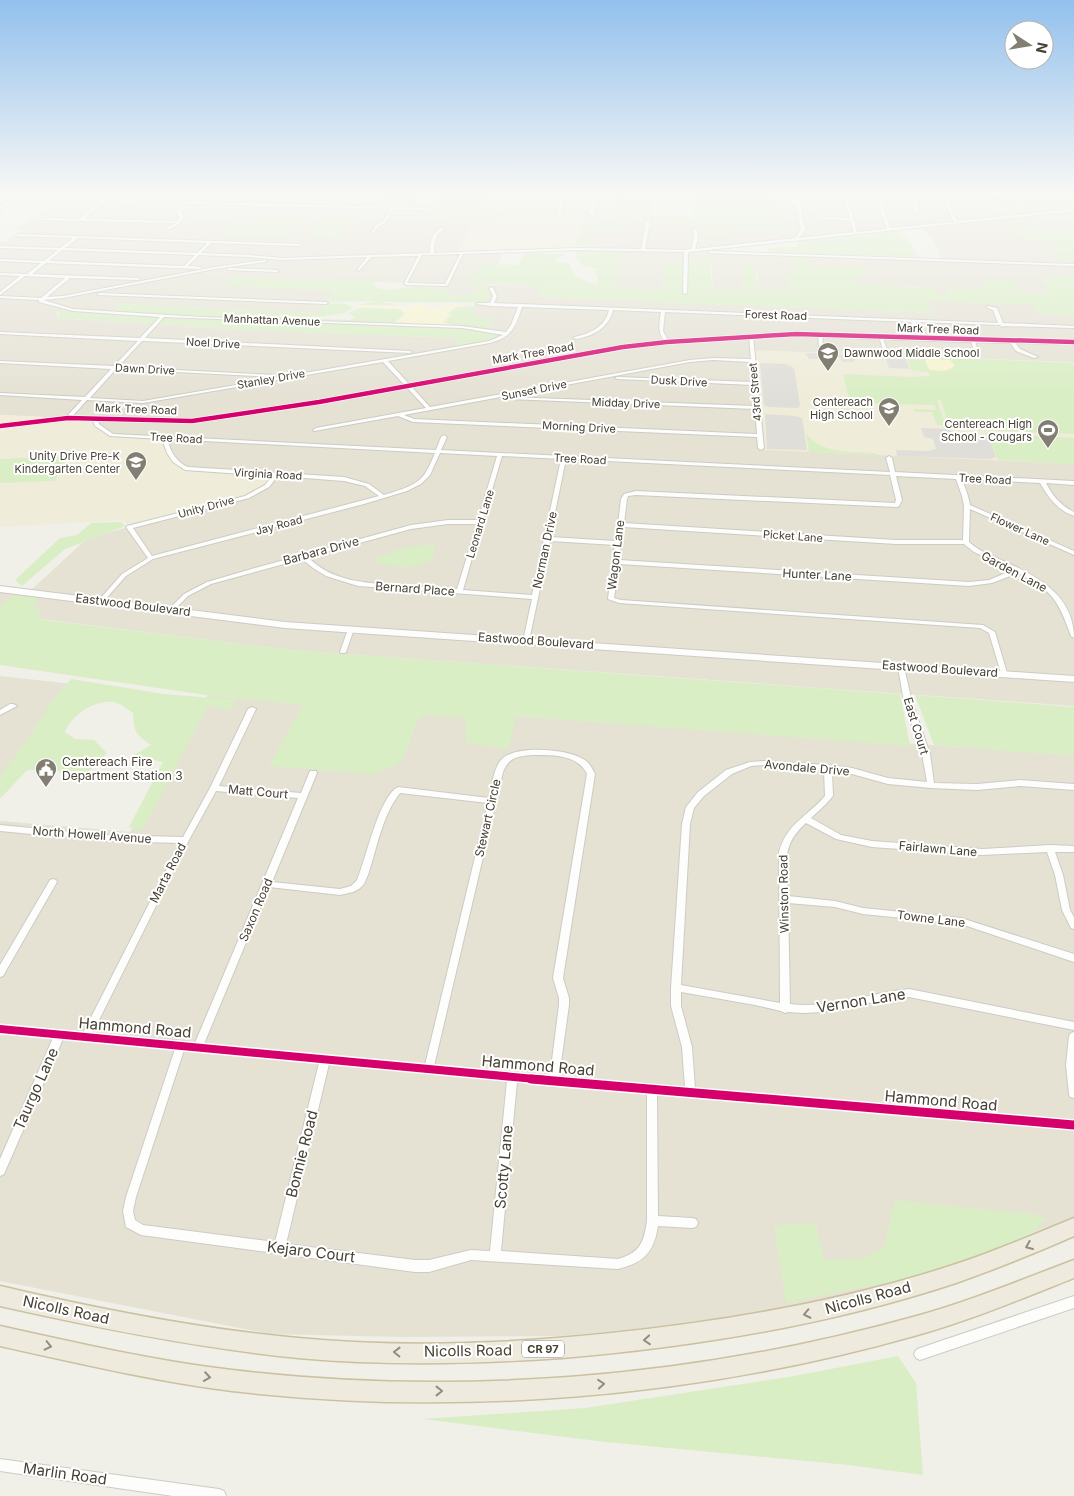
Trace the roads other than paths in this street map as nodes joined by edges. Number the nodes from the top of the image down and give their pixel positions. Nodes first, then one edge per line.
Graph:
1 (18, 261) edge
2 (191, 261) edge
3 (269, 261) edge
4 (366, 261) edge
5 (417, 261) edge
6 (458, 261) edge
7 (686, 261) edge
8 (958, 261) edge
9 (45, 262) junction
10 (1074, 265) edge
11 (185, 267) junction
12 (215, 268) junction
13 (359, 270) dead end
14 (277, 271) dead end
15 (0, 274) edge
16 (26, 275) junction
17 (68, 277) junction
18 (107, 278) junction
19 (151, 280) junction
20 (0, 285) edge
21 (11, 285) junction
22 (491, 288) dead end
23 (92, 292) junction
24 (685, 293) dead end
25 (0, 296) edge
26 (42, 299) junction
27 (326, 303) dead end
28 (478, 304) dead end
29 (491, 305) junction
30 (520, 306) junction
31 (988, 307) dead end
32 (611, 309) junction
33 (663, 311) junction
34 (164, 315) junction
35 (913, 320) junction
36 (1002, 326) junction
37 (1074, 327) edge
38 (0, 333) edge
39 (508, 334) junction
40 (820, 334) junction
41 (751, 336) junction
42 (576, 338) dead end
43 (881, 338) junction
44 (920, 339) junction
45 (140, 340) junction
46 (973, 340) junction
47 (1011, 341) junction
48 (667, 342) junction
49 (1074, 342) edge
50 (821, 346) dead end
51 (885, 349) dead end
52 (426, 353) junction
53 (974, 354) dead end
54 (1036, 357) dead end
55 (384, 360) junction
56 (752, 361) junction
57 (0, 362) edge
58 (114, 368) junction
59 (290, 376) junction
60 (603, 377) junction
61 (755, 384) junction
62 (407, 385) junction
63 (0, 394) edge
64 (496, 397) junction
65 (85, 398) junction
66 (757, 408) junction
67 (429, 409) junction
68 (399, 414) junction
69 (68, 418) junction
70 (94, 418) junction
71 (0, 426) edge
72 (316, 430) dead end
73 (760, 436) junction
74 (444, 437) dead end
75 (164, 438) junction
76 (761, 448) dead end
77 (438, 452) junction
78 (500, 455) junction
79 (564, 458) junction
80 (889, 458) dead end
81 (276, 474) junction
82 (892, 474) junction
83 (958, 477) junction
84 (1042, 481) junction
85 (1074, 483) edge
86 (384, 496) junction
87 (967, 506) junction
88 (1074, 514) edge
89 (481, 522) junction
90 (620, 525) junction
91 (548, 539) junction
92 (966, 542) junction
93 (618, 543) junction
94 (1074, 554) edge
95 (303, 556) junction
96 (151, 558) junction
97 (616, 562) junction
98 (1017, 571) junction
99 (0, 589) edge
100 (459, 592) junction
101 (535, 597) junction
102 (101, 601) junction
103 (172, 610) junction
104 (352, 629) junction
105 (1074, 636) edge
106 (526, 641) junction
107 (343, 652) dead end
108 (901, 667) junction
109 (1004, 673) junction
110 (1074, 679) edge
111 (13, 706) dead end
112 (252, 709) dead end
113 (0, 712) edge
114 (828, 768) junction
115 (313, 773) dead end
116 (931, 786) junction
117 (214, 788) junction
118 (1074, 788) edge
119 (302, 796) junction
120 (491, 801) junction
121 (806, 819) junction
122 (0, 828) edge
123 (185, 840) junction
124 (1050, 848) junction
125 (1074, 849) edge
126 (53, 882) dead end
127 (266, 884) junction
128 (784, 899) junction
129 (1074, 926) edge
130 (1074, 958) edge
131 (0, 973) edge
132 (676, 988) junction
133 (785, 1008) junction
134 (1074, 1026) edge
135 (0, 1028) edge
136 (60, 1034) junction
137 (1074, 1036) edge
138 (86, 1037) junction
139 (181, 1045) junction
140 (198, 1047) junction
141 (325, 1059) junction
142 (429, 1067) junction
143 (512, 1077) junction
144 (554, 1080) junction
145 (652, 1088) junction
146 (690, 1091) junction
147 (1074, 1094) edge
148 (1074, 1125) edge
149 (0, 1171) edge
150 (653, 1221) junction
151 (692, 1223) dead end
152 (1074, 1227) edge
153 (279, 1248) junction
154 (495, 1257) junction
155 (1074, 1269) edge
156 (0, 1296) edge
157 (1074, 1302) edge
158 (0, 1336) edge
159 (920, 1354) dead end
160 (0, 1465) edge
161 (219, 1496) edge

1 - 9 street
2 - 11 street
3 - 12 street
4 - 13 street
5 - 6 street
7 - 24 street
8 - 10 street
9 - 11 street
9 - 16 street
11 - 12 street
12 - 14 street
12 - 19 street
15 - 16 street
16 - 17 street
16 - 21 street
17 - 18 street
17 - 26 street
18 - 19 street
18 - 23 street
19 - 23 street
20 - 21 street
21 - 25 street
22 - 29 street
23 - 26 street
23 - 27 street
25 - 26 street
26 - 34 street, Manhattan Avenue
28 - 29 street, Forest Road
29 - 30 street, Forest Road
30 - 32 street, Forest Road
30 - 39 street
31 - 36 street
32 - 33 street, Forest Road
32 - 42 street
33 - 35 street, Forest Road
33 - 48 street
34 - 39 street, Manhattan Avenue
34 - 45 street
35 - 36 street, Forest Road
35 - 44 street
36 - 37 street, Forest Road
38 - 45 street, Noel Drive
39 - 52 street, Stanley Drive
40 - 41 street, Mark Tree Road
40 - 43 street, Mark Tree Road
40 - 50 street
41 - 48 street, Mark Tree Road
41 - 56 street, 43rd Street
43 - 44 street, Mark Tree Road
43 - 51 street
44 - 46 street, Mark Tree Road
45 - 52 street, Noel Drive
45 - 58 street
46 - 47 street, Mark Tree Road
46 - 53 street
47 - 49 street, Mark Tree Road
47 - 54 street
48 - 62 street, Mark Tree Road
52 - 55 street, Stanley Drive
55 - 59 street, Stanley Drive
55 - 62 street
56 - 60 street, Sunset Drive
56 - 61 street, 43rd Street
57 - 58 street, Dawn Drive
58 - 59 street, Dawn Drive
58 - 65 street
59 - 65 street, Stanley Drive
60 - 61 street, Dusk Drive
60 - 64 street, Sunset Drive
61 - 66 street, 43rd Street
62 - 67 street
62 - 70 street, Mark Tree Road
63 - 65 street, Stanley Drive
64 - 66 street, Midday Drive
64 - 67 street, Sunset Drive
65 - 69 street
66 - 73 street, 43rd Street
67 - 68 street, Sunset Drive
68 - 72 street, Sunset Drive
68 - 73 street, Morning Drive
69 - 70 street, Mark Tree Road
69 - 71 street, Mark Tree Road
70 - 75 street, Tree Road
73 - 76 street, 43rd Street
74 - 77 street, Jay Road
75 - 77 street, Tree Road
75 - 81 street, Virginia Road
77 - 78 street, Tree Road
77 - 86 street, Jay Road
78 - 79 street, Tree Road
78 - 89 street, Leonard Lane
79 - 82 street, Tree Road
79 - 91 street, Norman Drive
80 - 82 street, Wagon Lane
81 - 86 street, Virginia Road
81 - 96 street, Unity Drive
82 - 83 street, Tree Road
82 - 90 street, Wagon Lane
83 - 84 street, Tree Road
83 - 87 street
84 - 85 street, Tree Road
84 - 88 street
86 - 96 street, Jay Road
87 - 92 street
87 - 94 street, Flower Lane
89 - 95 street, Barbara Drive
89 - 100 street, Leonard Lane
90 - 92 street, Picket Lane
90 - 93 street, Wagon Lane
91 - 93 street
91 - 101 street, Norman Drive
92 - 98 street, Garden Lane
93 - 97 street, Wagon Lane
95 - 100 street, Bernard Place
95 - 103 street, Barbara Drive
96 - 102 street, Jay Road
97 - 98 street, Hunter Lane
97 - 109 street, Wagon Lane
98 - 105 street, Garden Lane
99 - 102 street, Eastwood Boulevard
100 - 101 street, Bernard Place
101 - 106 street, Norman Drive
102 - 103 street, Eastwood Boulevard
103 - 104 street, Eastwood Boulevard
104 - 106 street, Eastwood Boulevard
104 - 107 street
106 - 108 street, Eastwood Boulevard
108 - 109 street, Eastwood Boulevard
108 - 116 street, East Court
109 - 110 street, Eastwood Boulevard
111 - 113 street
112 - 117 street, Marta Road
114 - 116 street, Avondale Drive
114 - 121 street, Winston Road
114 - 132 street, Avondale Drive
115 - 119 street, Saxon Road
116 - 118 street, Avondale Drive
117 - 119 street, Matt Court
117 - 123 street, Marta Road
119 - 127 street, Saxon Road
120 - 127 street
120 - 142 street, Stewart Circle
120 - 144 street, Stewart Circle
121 - 124 street, Fairlawn Lane
121 - 128 street, Winston Road
122 - 123 street, North Howell Avenue
123 - 138 street, Marta Road
124 - 125 street, Fairlawn Lane
124 - 129 street
126 - 131 street
127 - 140 street, Saxon Road
128 - 130 street, Towne Lane
128 - 133 street, Winston Road
132 - 133 street, Vernon Lane
132 - 146 street, Avondale Drive
133 - 134 street, Vernon Lane
135 - 136 street, Hammond Road
136 - 138 street, Hammond Road
136 - 149 street, Taurgo Lane
137 - 147 street
138 - 139 street, Hammond Road
139 - 140 street, Hammond Road
139 - 153 street, Kejaro Court
140 - 141 street, Hammond Road
141 - 142 street, Hammond Road
141 - 153 street, Bonnie Road
142 - 143 street, Hammond Road
143 - 144 street, Hammond Road
143 - 154 street, Scotty Lane
144 - 145 street, Hammond Road
145 - 146 street, Hammond Road
145 - 150 street, Kejaro Court
146 - 148 street, Hammond Road
150 - 151 street
150 - 154 street, Kejaro Court
152 -> 156 highway, Nicolls Road / CR 97
153 - 154 street, Kejaro Court
158 -> 155 highway
157 - 159 street
160 - 161 street, Marlin Road

